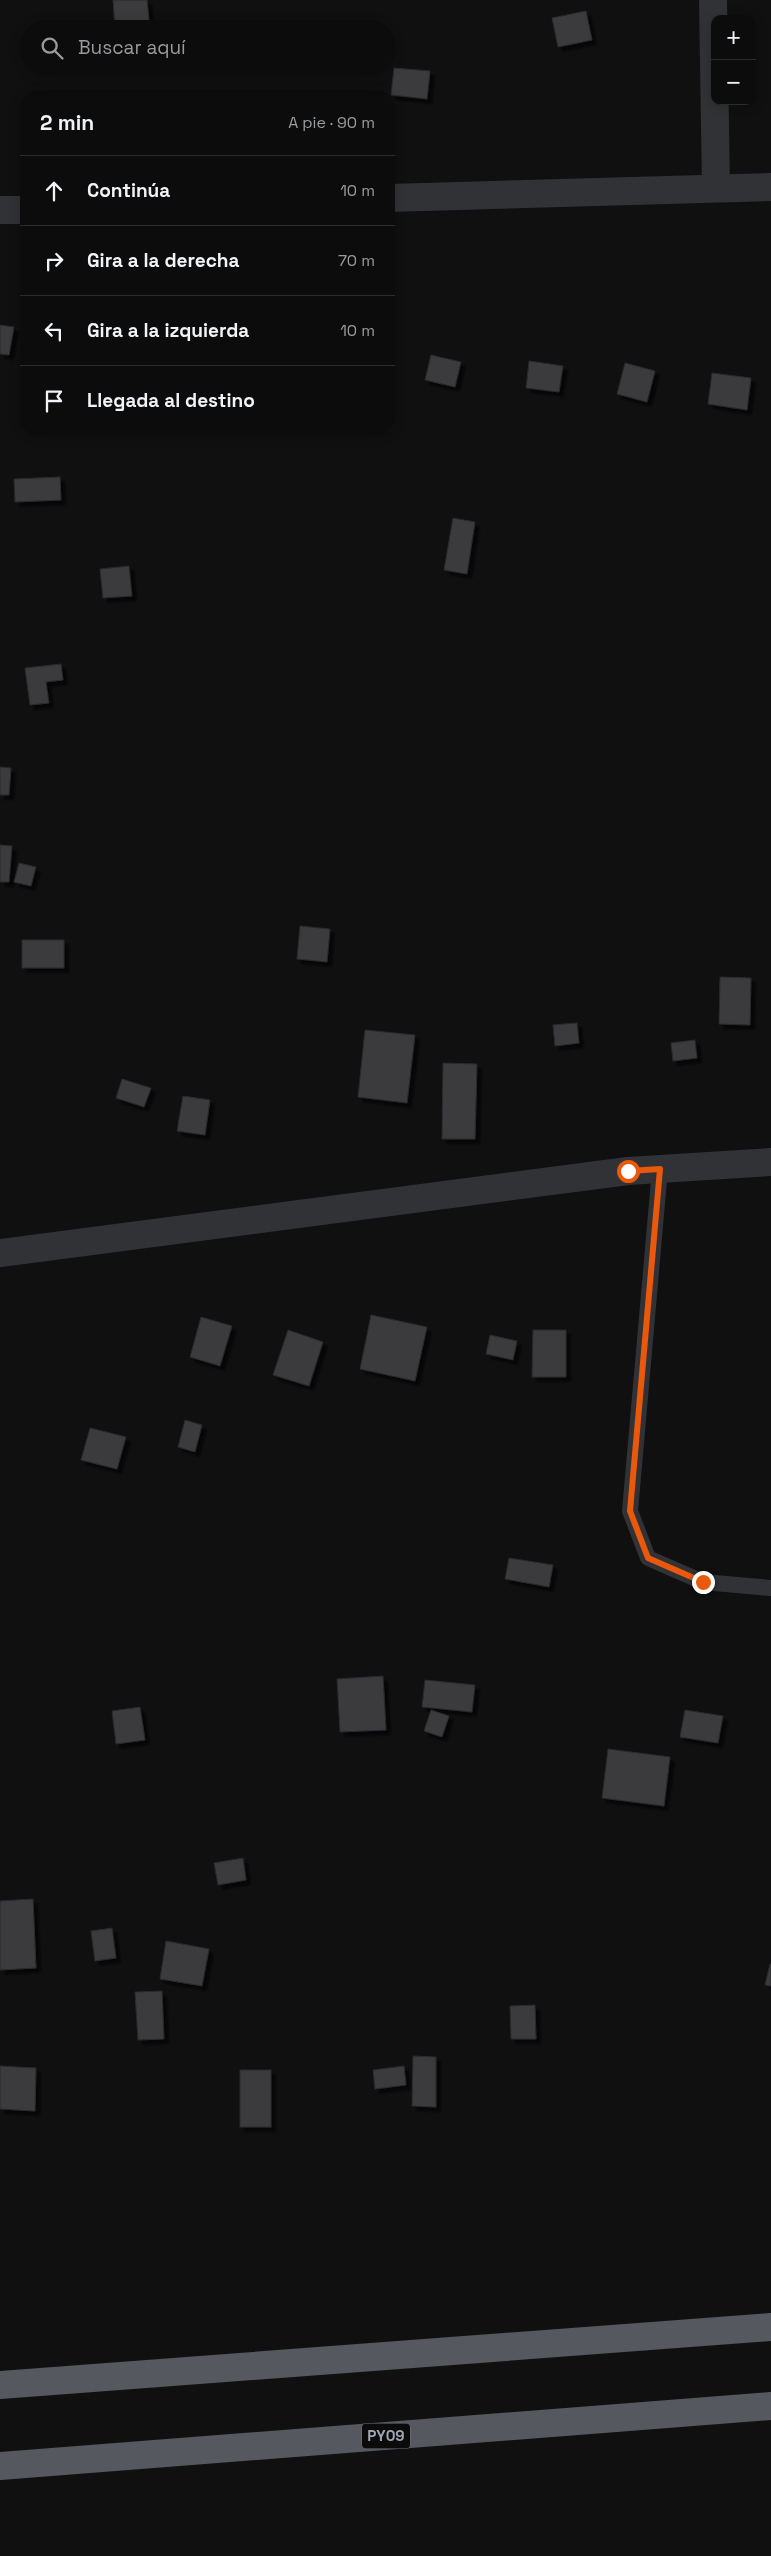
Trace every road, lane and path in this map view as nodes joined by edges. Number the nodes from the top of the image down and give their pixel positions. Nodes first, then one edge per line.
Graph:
1 (713, 0) edge
2 (771, 187) edge
3 (716, 188) junction
4 (395, 198) edge
5 (0, 210) edge
6 (20, 210) edge
7 (771, 1162) edge
8 (660, 1169) junction
9 (0, 1252) edge
10 (771, 1588) edge
11 (771, 2327) edge
12 (0, 2385) edge
13 (771, 2406) edge
14 (0, 2466) edge

1 - 3 street
2 - 3 street
3 - 4 street
5 - 6 street
7 - 8 street
8 - 9 street
8 - 10 lane
11 - 12 highway
13 - 14 highway, PY09

